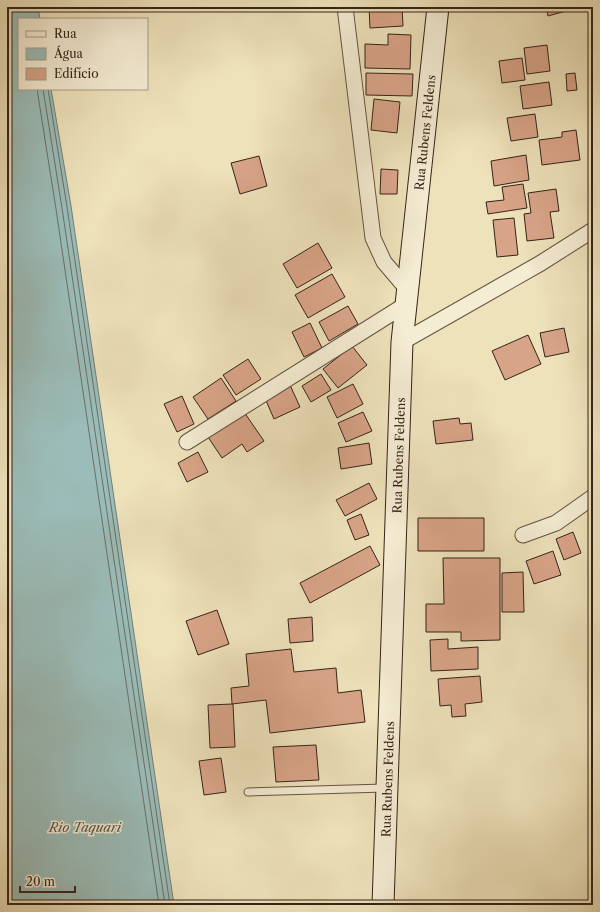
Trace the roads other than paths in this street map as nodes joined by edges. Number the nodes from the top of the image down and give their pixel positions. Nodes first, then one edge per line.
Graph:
1 (345, 7) edge
2 (438, 7) edge
3 (593, 230) edge
4 (406, 297) junction
5 (402, 342) junction
6 (187, 442) dead end
7 (593, 497) edge
8 (523, 535) dead end
9 (386, 788) junction
10 (248, 792) dead end
11 (383, 905) edge

1 - 4 street
2 - 4 main road, Rua Rubens Feldens
3 - 5 street
4 - 5 main road, Rua Rubens Feldens
4 - 6 street
5 - 9 main road, Rua Rubens Feldens
7 - 8 street
9 - 10 lane
9 - 11 main road, Rua Rubens Feldens

